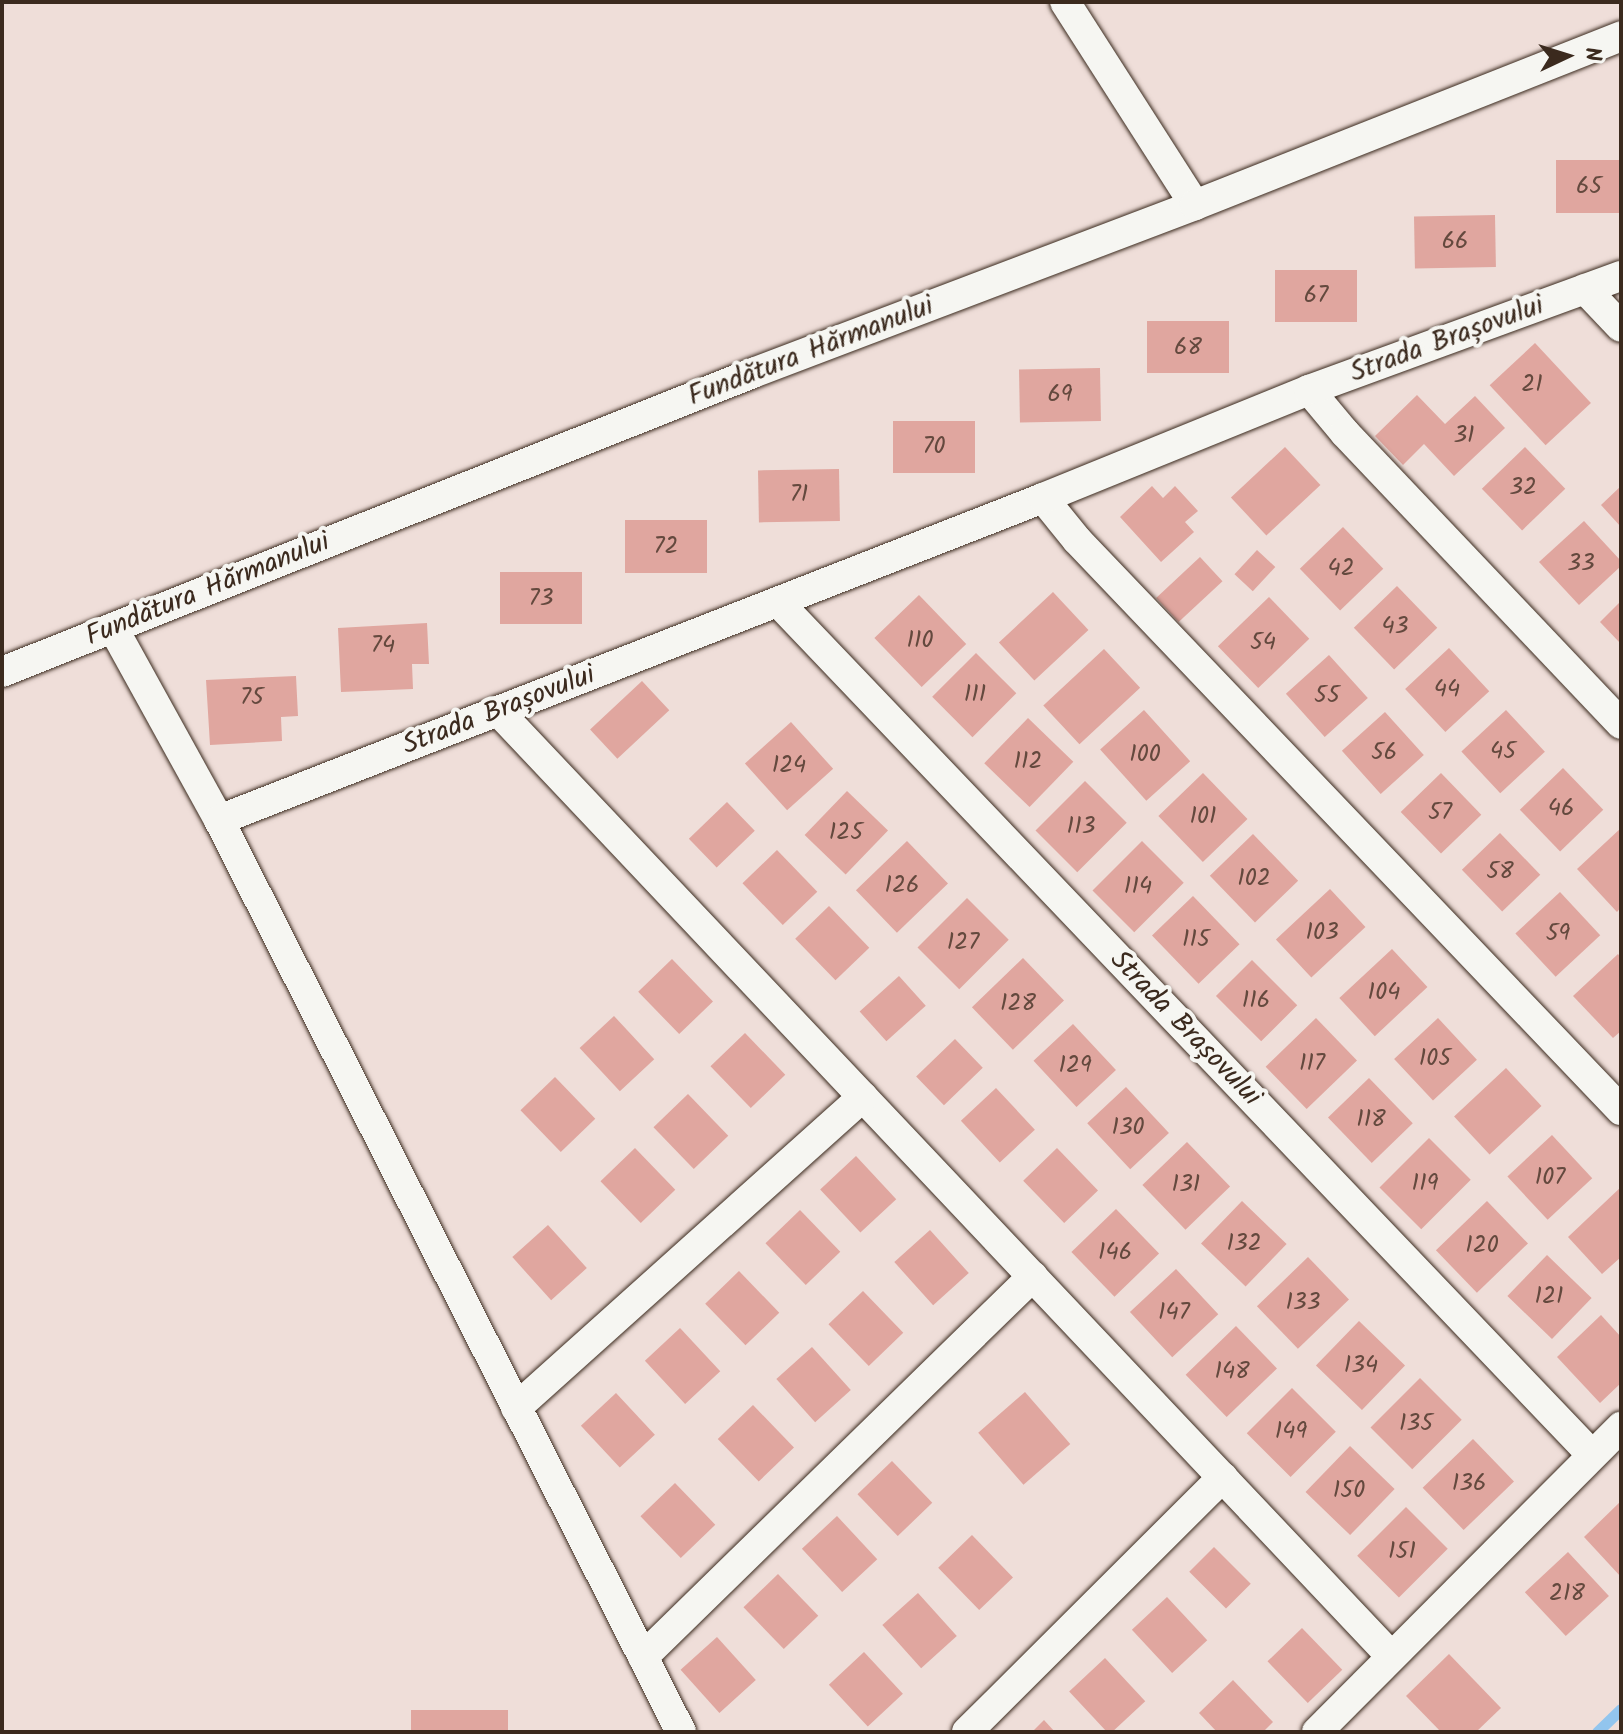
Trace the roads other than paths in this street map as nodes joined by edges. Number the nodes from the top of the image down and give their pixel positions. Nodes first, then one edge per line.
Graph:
1 (1065, 2) edge
2 (1621, 36) edge
3 (1195, 205) junction
4 (1621, 276) edge
5 (1585, 289) junction
6 (1621, 327) edge
7 (1309, 390) junction
8 (1043, 498) junction
9 (778, 602) junction
10 (113, 628) junction
11 (2, 672) edge
12 (498, 711) junction
13 (1621, 724) edge
14 (219, 820) junction
15 (863, 1097) junction
16 (1621, 1110) edge
17 (1033, 1276) junction
18 (516, 1408) junction
19 (1621, 1427) edge
20 (1592, 1455) junction
21 (1223, 1477) junction
22 (1390, 1655) junction
23 (643, 1657) junction
24 (681, 1732) edge
25 (967, 1732) edge
26 (1317, 1732) edge

1 - 3 street
2 - 3 street, Fundătura Hărmanului
3 - 10 street, Fundătura Hărmanului
4 - 5 street, Strada Brașovului
5 - 6 street
5 - 7 street, Strada Brașovului
7 - 8 street, Strada Brașovului
7 - 13 street, Strada Brașovului
8 - 9 street, Strada Brașovului
8 - 16 street
9 - 12 street, Strada Brașovului
9 - 20 street, Strada Brașovului
10 - 11 street, Fundătura Hărmanului
10 - 14 street
12 - 14 street, Strada Brașovului
12 - 15 street
14 - 18 street
15 - 17 street
15 - 18 street
17 - 21 street
17 - 23 street
18 - 23 street
19 - 20 street
20 - 22 street
21 - 22 street
21 - 25 street
22 - 26 street
23 - 24 street

